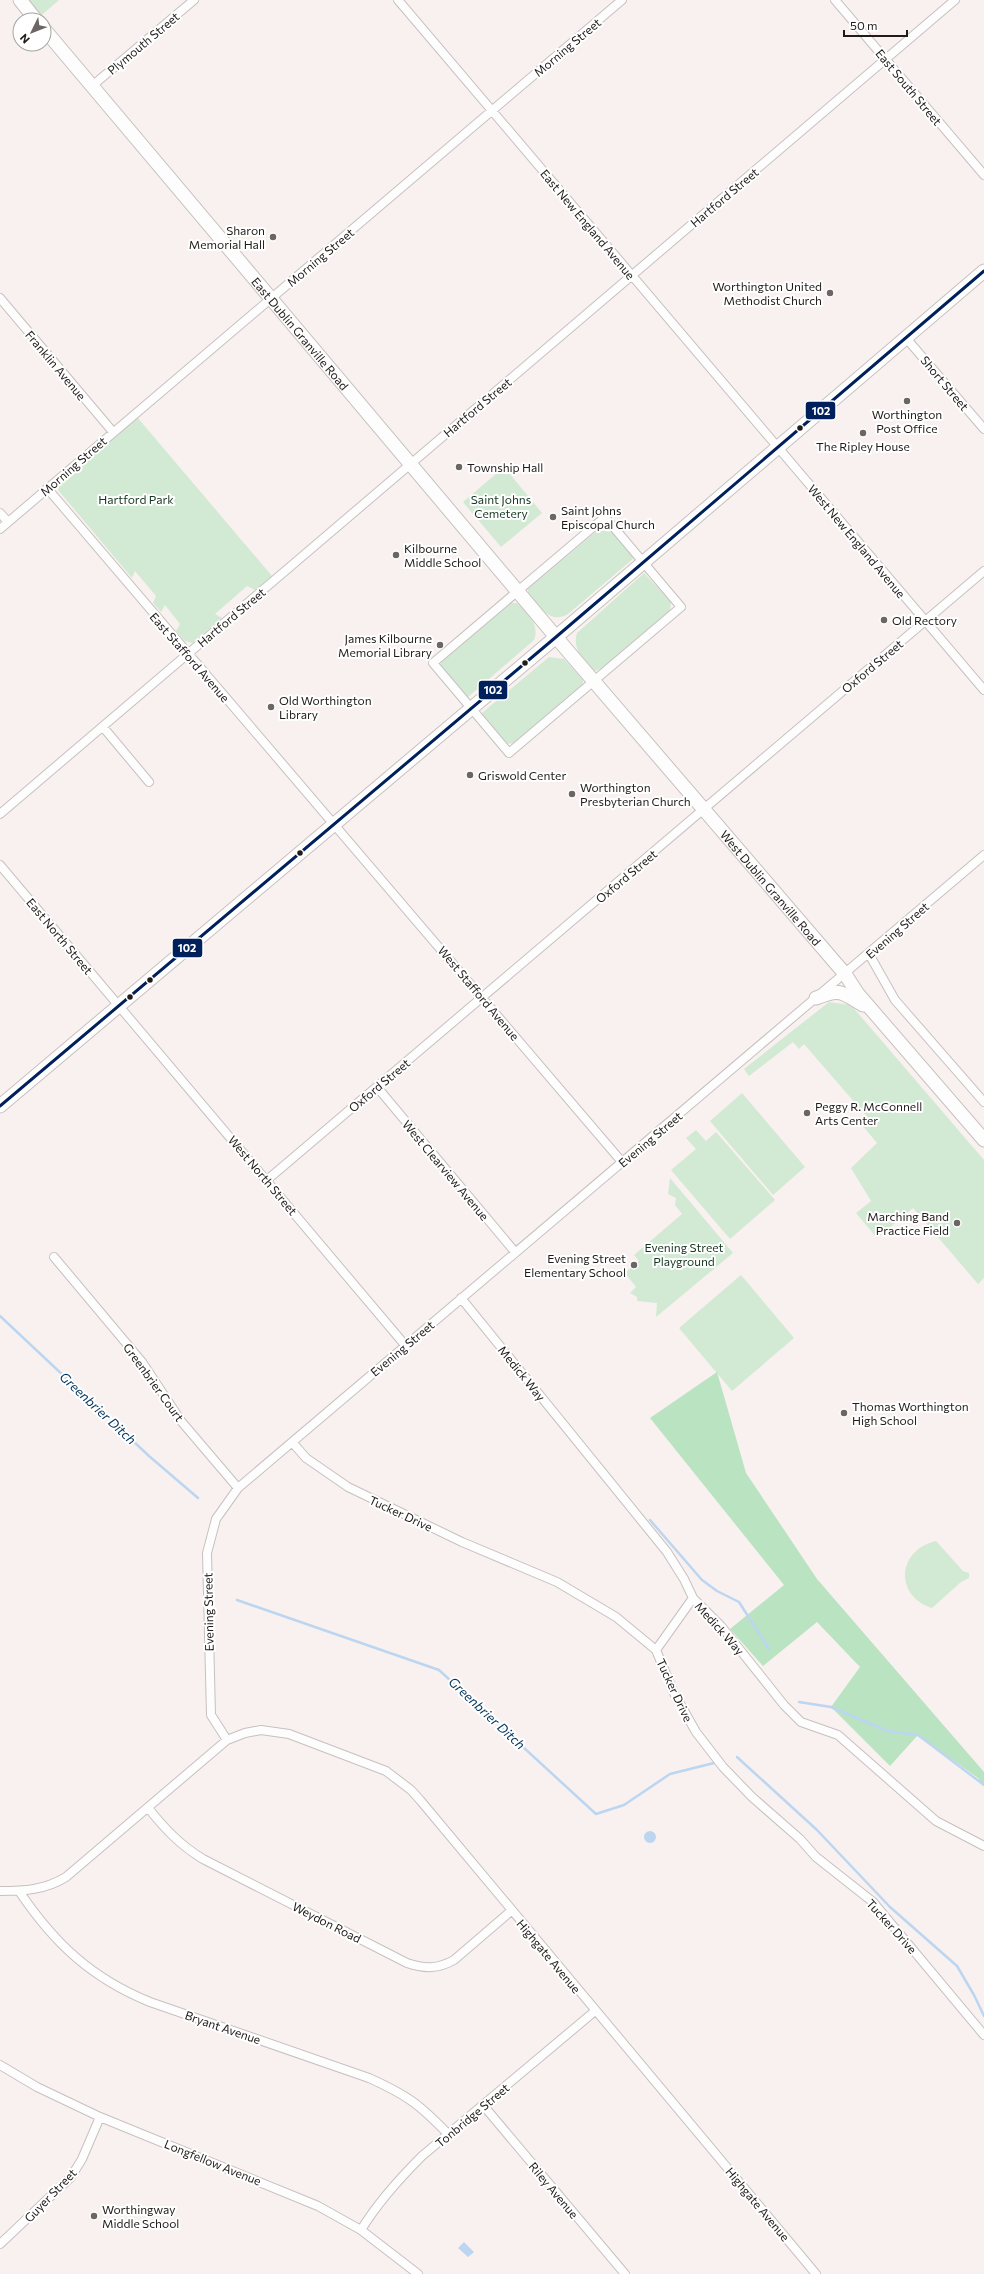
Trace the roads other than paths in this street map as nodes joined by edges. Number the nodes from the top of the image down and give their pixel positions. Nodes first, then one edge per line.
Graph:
1 (20, 0) edge
2 (194, 0) edge
3 (398, 0) edge
4 (622, 0) edge
5 (835, 0) edge
6 (955, 0) edge
7 (30, 12) edge
8 (52, 38) edge
9 (885, 59) junction
10 (92, 86) junction
11 (492, 111) junction
12 (984, 175) edge
13 (984, 271) edge
14 (632, 275) junction
15 (0, 298) edge
16 (271, 299) junction
17 (906, 338) junction
18 (984, 429) edge
19 (113, 432) junction
20 (777, 447) junction
21 (410, 464) junction
22 (48, 488) junction
23 (0, 512) edge
24 (8, 522) junction
25 (0, 529) edge
26 (643, 562) junction
27 (984, 571) edge
28 (518, 592) junction
29 (925, 621) junction
30 (556, 637) junction
31 (188, 654) junction
32 (594, 681) junction
33 (984, 690) edge
34 (471, 708) junction
35 (103, 727) junction
36 (149, 782) dead end
37 (704, 809) junction
38 (0, 814) edge
39 (334, 824) junction
40 (984, 855) edge
41 (0, 865) edge
42 (869, 954) junction
43 (845, 974) junction
44 (483, 997) junction
45 (816, 998) junction
46 (120, 1006) junction
47 (872, 1010) junction
48 (377, 1087) junction
49 (984, 1102) edge
50 (0, 1106) edge
51 (984, 1140) edge
52 (622, 1162) junction
53 (266, 1180) junction
54 (515, 1252) junction
55 (54, 1258) dead end
56 (461, 1298) junction
57 (405, 1345) junction
58 (292, 1442) junction
59 (238, 1488) junction
60 (693, 1598) junction
61 (656, 1650) junction
62 (227, 1740) junction
63 (148, 1809) junction
64 (984, 1846) edge
65 (0, 1891) edge
66 (19, 1891) junction
67 (511, 1911) junction
68 (595, 2011) junction
69 (984, 2035) edge
70 (0, 2065) edge
71 (483, 2105) junction
72 (100, 2117) junction
73 (448, 2134) junction
74 (361, 2230) junction
75 (0, 2244) edge
76 (418, 2274) edge
77 (625, 2274) edge
78 (816, 2274) edge

1 - 7 main road
2 - 10 street, Plymouth Street
3 - 11 street, East New England Avenue
4 - 11 street, Morning Street
5 - 9 street, East South Street
6 - 9 street, Hartford Street
8 - 10 main road, East Dublin Granville Road
9 - 12 street, East South Street
9 - 14 street, Hartford Street
10 - 16 main road, East Dublin Granville Road
11 - 14 street, East New England Avenue
11 - 16 street, Morning Street
13 - 17 main road
14 - 20 street, East New England Avenue
14 - 21 street, Hartford Street
15 - 19 street, Franklin Avenue
16 - 19 street, Morning Street
16 - 21 main road, East Dublin Granville Road
17 - 18 street, Short Street
17 - 20 main road
19 - 22 street, Morning Street
20 - 26 main road
20 - 29 street, West New England Avenue
21 - 28 main road, East Dublin Granville Road
21 - 31 street, Hartford Street
22 - 24 street, Morning Street
22 - 31 street, East Stafford Avenue
23 - 24 street
24 - 25 street, Morning Street
26 - 28 street
26 - 30 main road
26 - 32 street
27 - 29 street, Oxford Street
28 - 30 main road, East Dublin Granville Road
28 - 34 street
29 - 33 street, West New England Avenue
29 - 37 street, Oxford Street
30 - 32 main road, West Dublin Granville Road
30 - 34 main road
31 - 35 street, Hartford Street
31 - 39 street, East Stafford Avenue
32 - 34 street
32 - 37 main road, West Dublin Granville Road
34 - 39 main road
35 - 36 street
35 - 38 street, Hartford Street
37 - 43 main road, West Dublin Granville Road
37 - 44 street, Oxford Street
39 - 44 street, West Stafford Avenue
39 - 46 main road
40 - 42 street, Evening Street
41 - 46 street, East North Street
42 - 43 street, Evening Street
42 - 49 street
43 - 45 street, Evening Street
43 - 47 main road, West Dublin Granville Road
44 - 48 street, Oxford Street
44 - 52 street, West Stafford Avenue
45 - 47 main road
45 - 52 street, Evening Street
46 - 50 main road
46 - 53 street, West North Street
47 - 51 main road, West Dublin Granville Road
48 - 53 street, Oxford Street
48 - 54 street, West Clearview Avenue
52 - 54 street, Evening Street
53 - 57 street, West North Street
54 - 56 street, Evening Street
55 - 59 street, Greenbrier Court
56 - 57 street, Evening Street
56 - 60 street, Medick Way
57 - 58 street, Evening Street
58 - 59 street, Evening Street
58 - 61 street, Tucker Drive
59 - 62 street, Evening Street
60 - 61 street
60 - 64 street, Medick Way
61 - 69 street, Tucker Drive
62 - 63 street
62 - 67 street, Highgate Avenue
63 - 66 street
63 - 67 street, Weydon Road
65 - 66 street
66 - 73 street, Bryant Avenue
67 - 68 street, Highgate Avenue
68 - 71 street, Tonbridge Street
68 - 78 street, Highgate Avenue
70 - 72 street, Longfellow Avenue
71 - 73 street, Tonbridge Street
71 - 77 street, Riley Avenue
72 - 74 street, Longfellow Avenue
72 - 75 street, Guyer Street
73 - 74 street, Tonbridge Street
74 - 76 street, Longfellow Avenue

